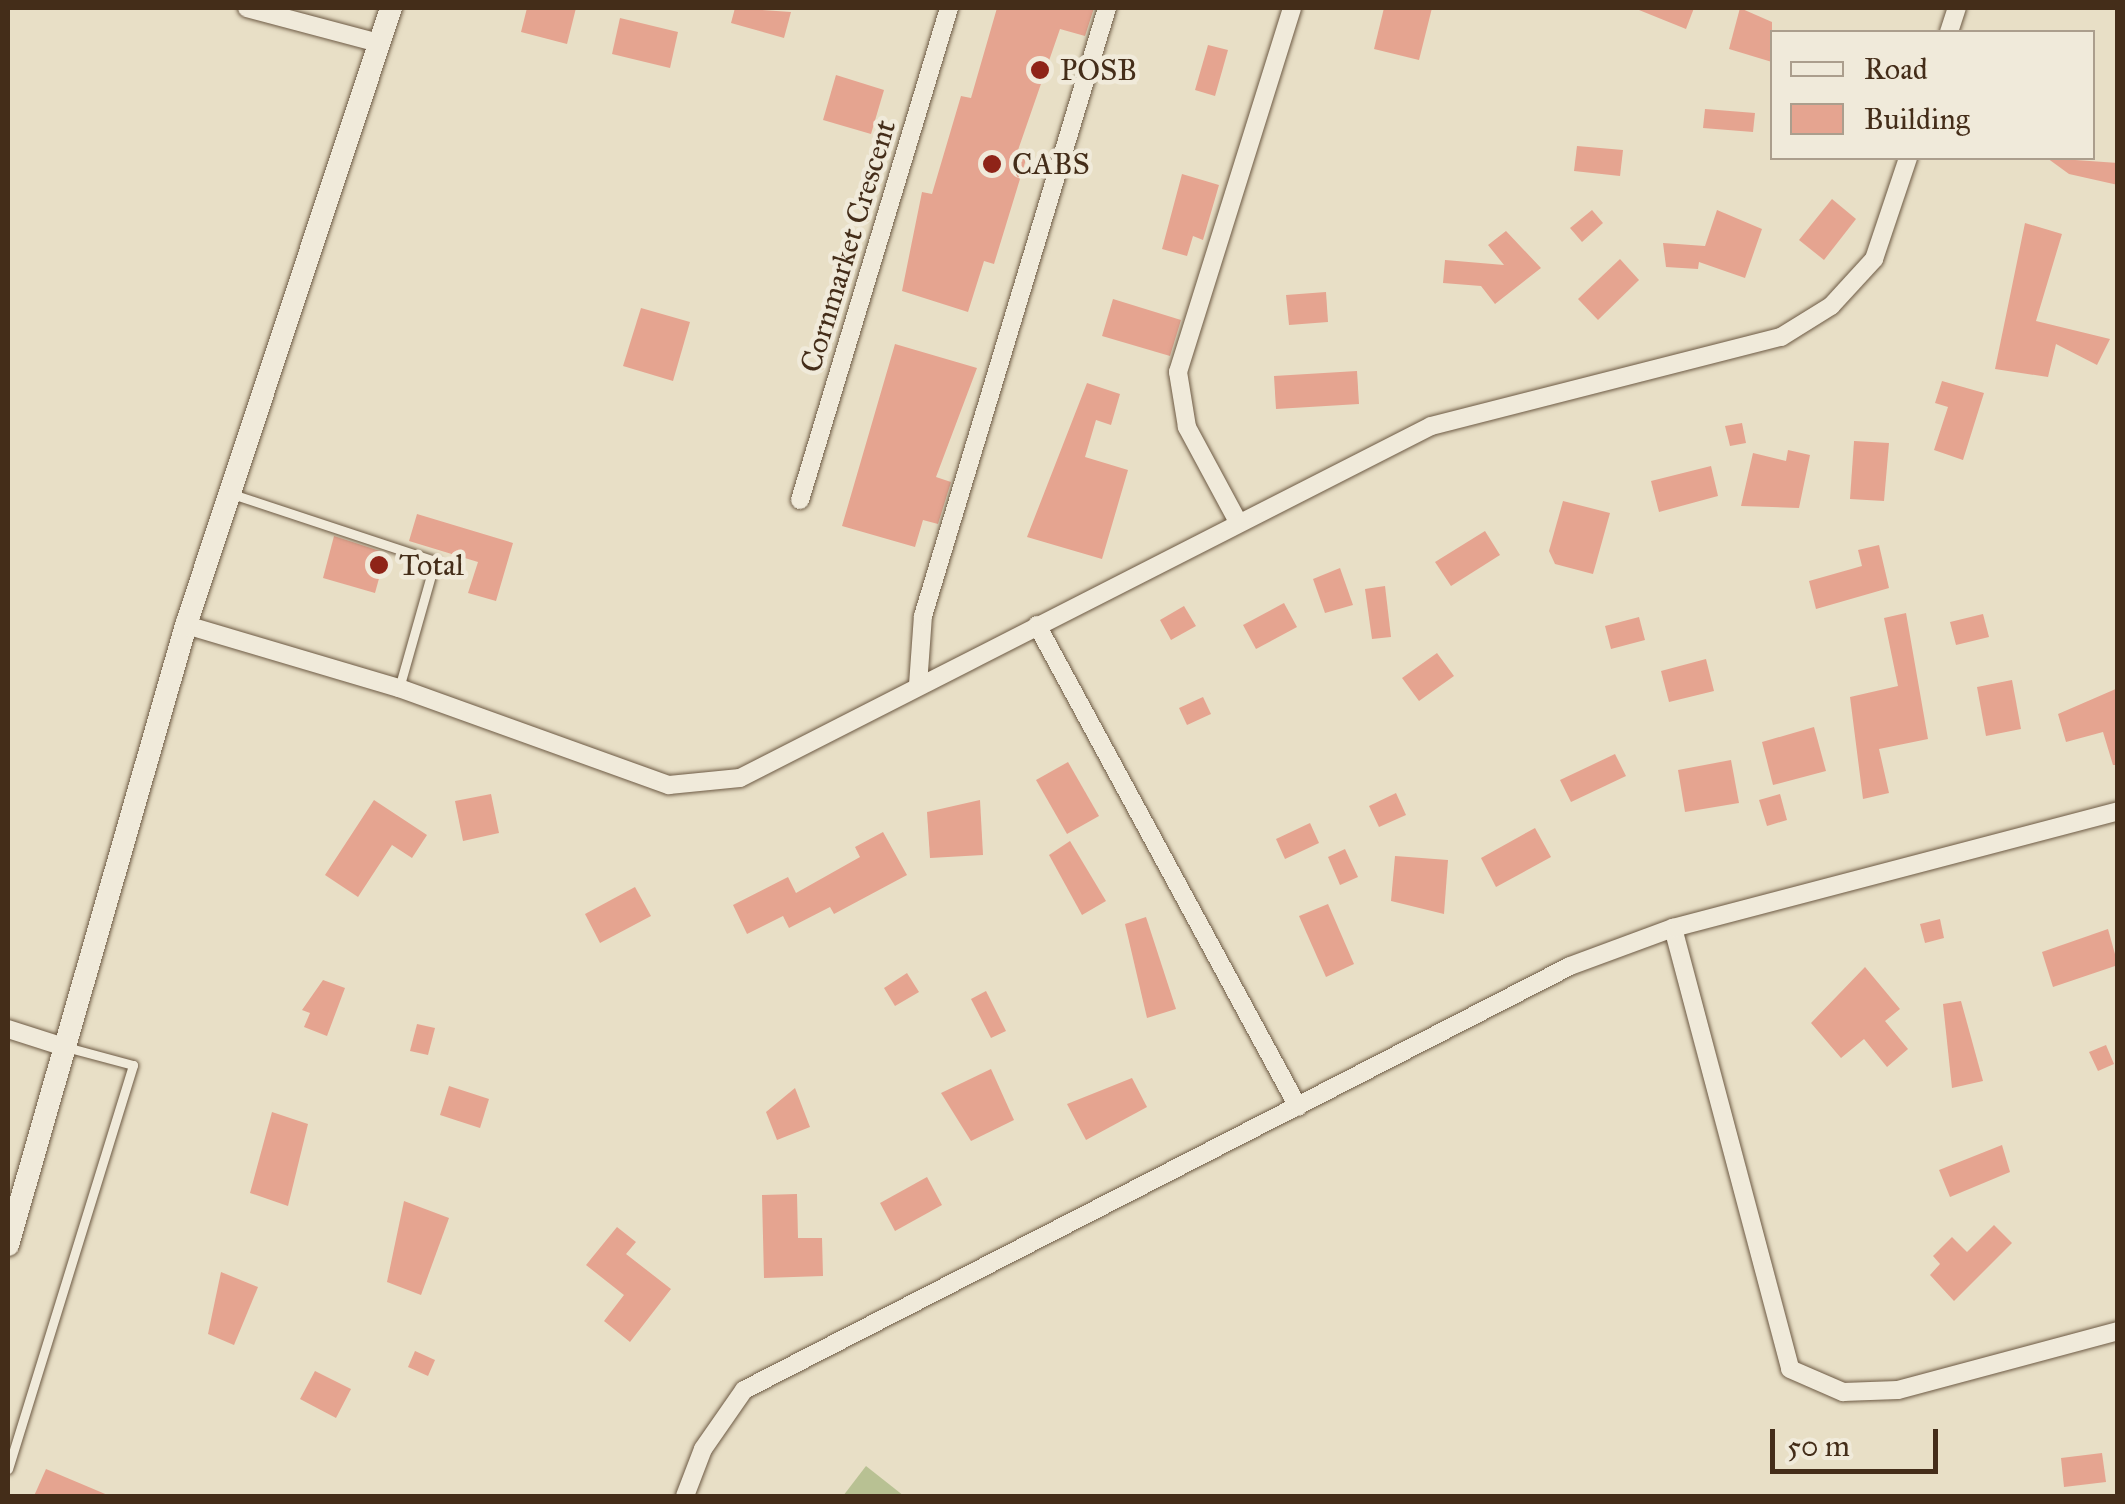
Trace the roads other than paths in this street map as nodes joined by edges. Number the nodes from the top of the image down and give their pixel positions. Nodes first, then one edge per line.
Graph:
1 (247, 8) edge
2 (391, 8) edge
3 (949, 8) edge
4 (1107, 8) edge
5 (1292, 8) edge
6 (379, 43) junction
7 (1907, 160) edge
8 (232, 494) junction
9 (800, 500) dead end
10 (1237, 520) junction
11 (186, 624) junction
12 (1037, 624) junction
13 (918, 685) junction
14 (399, 688) junction
15 (2118, 811) edge
16 (1673, 928) junction
17 (8, 1029) edge
18 (64, 1046) junction
19 (1298, 1107) junction
20 (8, 1245) edge
21 (2118, 1330) edge
22 (8, 1469) edge
23 (685, 1496) edge

1 - 6 street
2 - 6 street
3 - 9 street, Cornmarket Crescent
4 - 13 street
5 - 10 street
6 - 8 street
7 - 10 street
8 - 11 street
8 - 14 lane
10 - 12 street
11 - 14 street
11 - 18 street
12 - 13 street
12 - 19 street
13 - 14 street
15 - 16 street
16 - 19 street
16 - 21 street
17 - 18 street
18 - 20 street
18 - 22 lane
19 - 23 street

